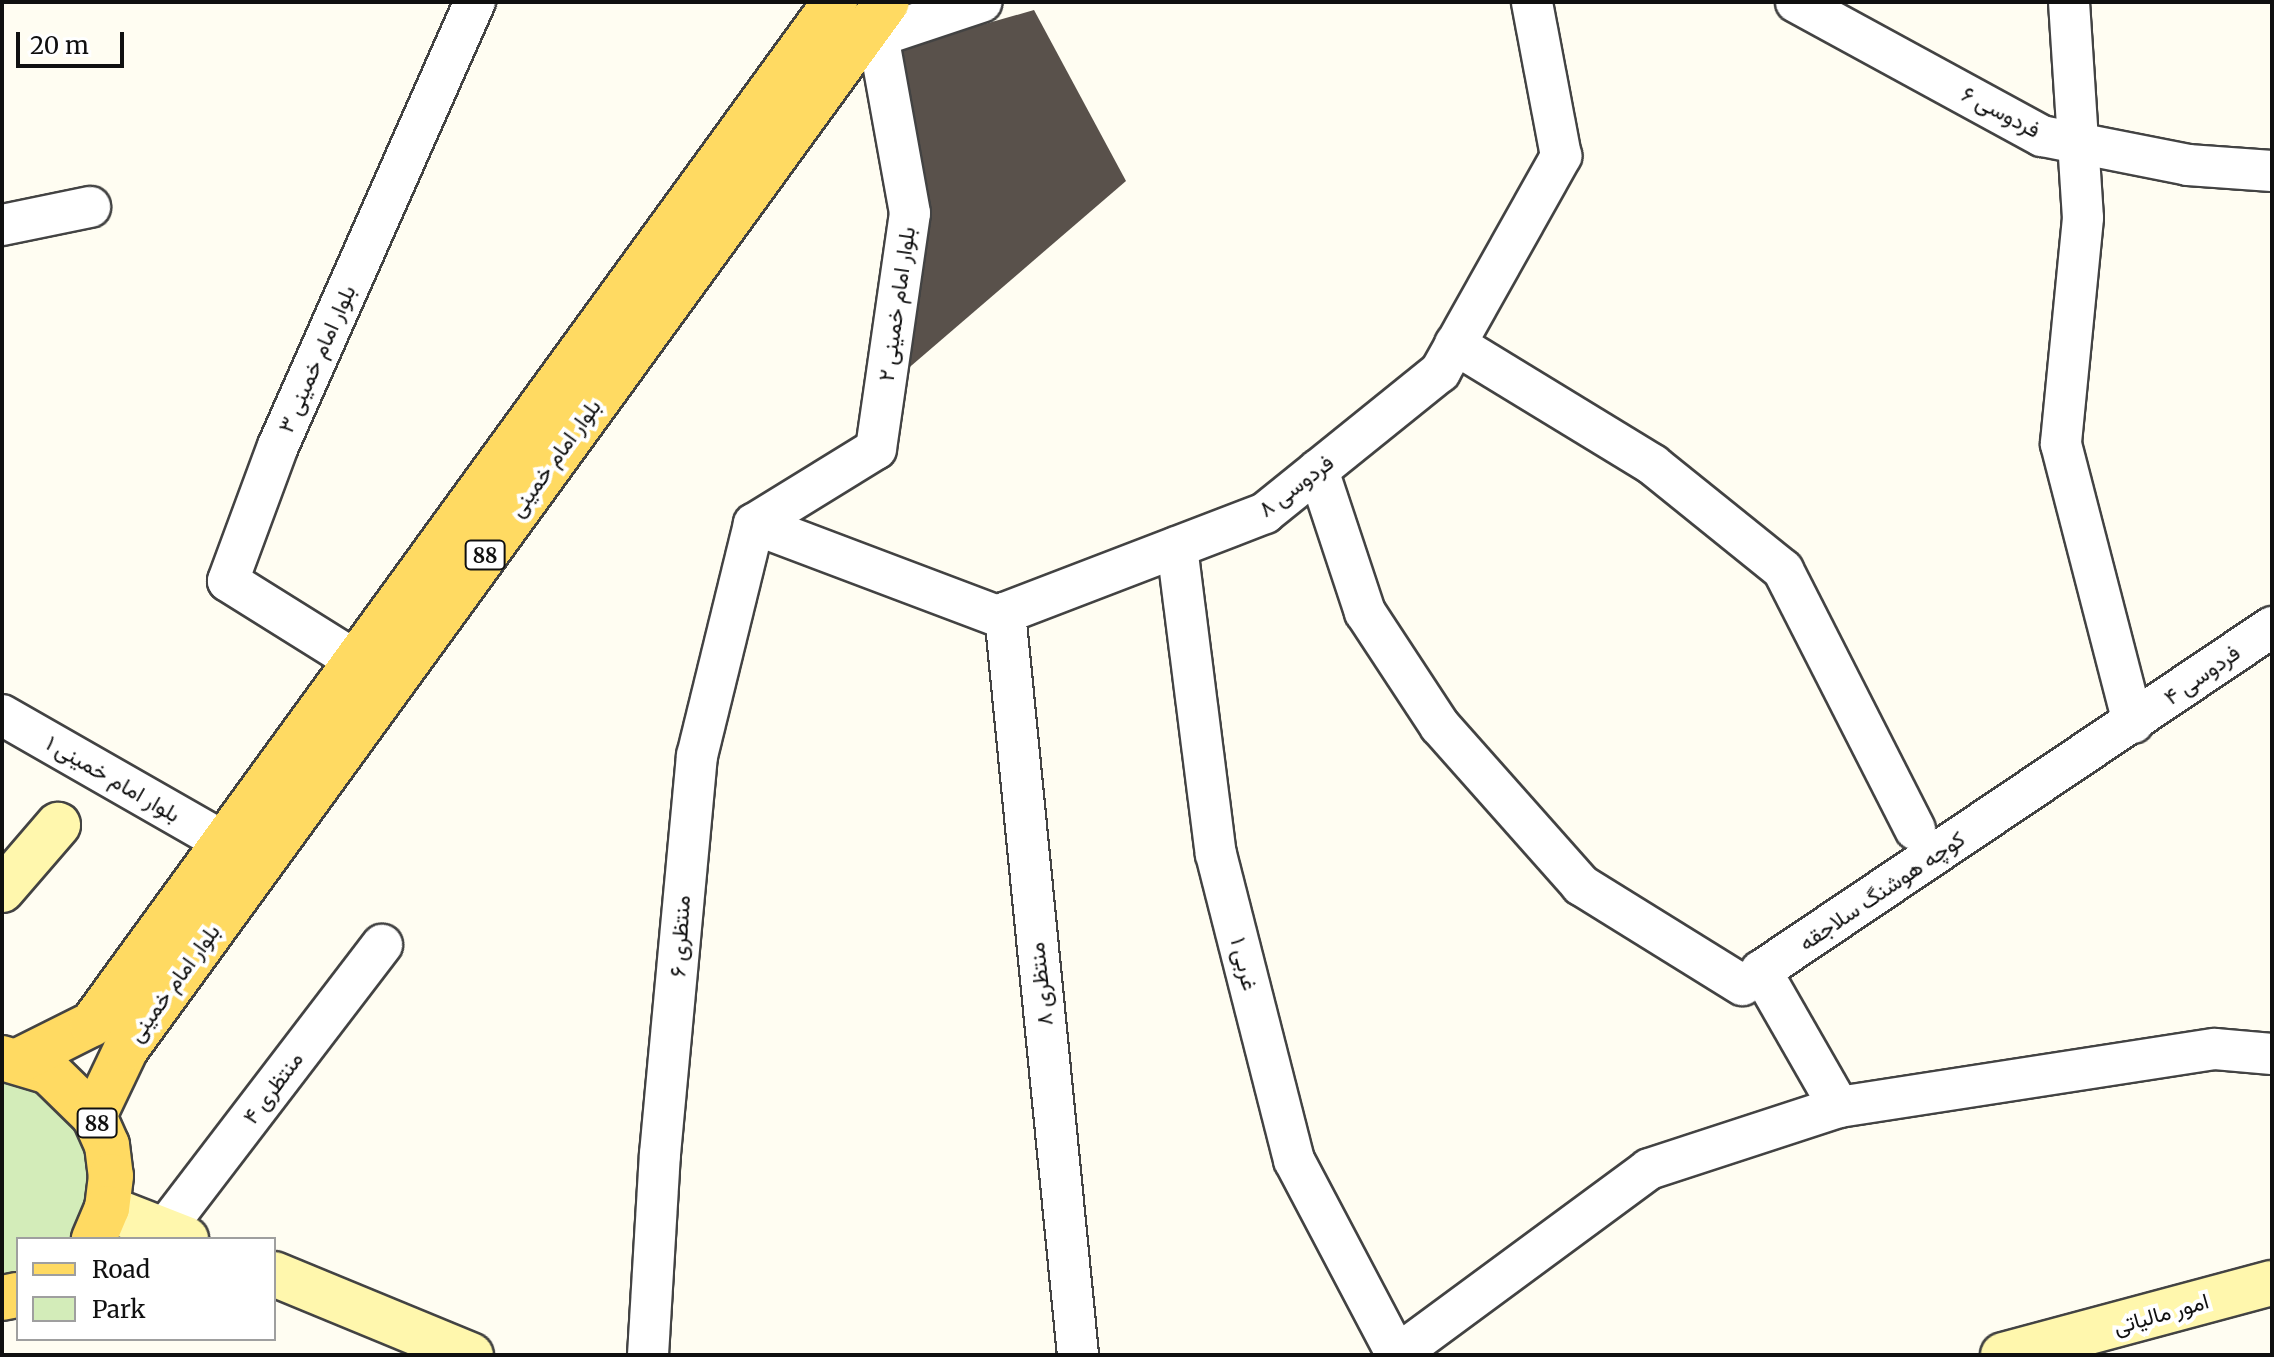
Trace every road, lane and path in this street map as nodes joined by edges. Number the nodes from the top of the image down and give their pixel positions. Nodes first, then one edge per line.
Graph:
1 (475, 2) edge
2 (835, 2) edge
3 (981, 2) edge
4 (1532, 2) edge
5 (1796, 2) edge
6 (2069, 2) edge
7 (880, 18) edge
8 (2272, 171) edge
9 (90, 207) dead end
10 (2, 225) edge
11 (1455, 344) junction
12 (1318, 470) junction
13 (754, 524) junction
14 (1177, 547) junction
15 (1005, 613) junction
16 (2272, 627) edge
17 (356, 661) junction
18 (2, 715) edge
19 (2133, 723) junction
20 (58, 825) dead end
21 (1915, 829) dead end
22 (224, 842) junction
23 (2, 890) edge
24 (382, 945) dead end
25 (1742, 985) dead end
26 (2272, 1054) edge
27 (11, 1059) edge
28 (1839, 1107) junction
29 (94, 1116) junction
30 (100, 1224) edge
31 (175, 1235) edge
32 (276, 1275) edge
33 (2270, 1291) edge
34 (471, 1355) edge
35 (648, 1355) edge
36 (1078, 1355) edge
37 (1397, 1355) edge
38 (2003, 1355) edge

1 - 17 street, بلوار امام خمینی ۳
2 - 17 main road, بلوار امام خمینی / 88
3 - 7 street
4 - 11 street, فردوسی ۸
5 - 8 street, فردوسی ۶
6 - 19 street
7 - 13 street, بلوار امام خمینی ۲
7 - 29 main road, بلوار امام خمینی / 88
9 - 10 street
11 - 12 street, فردوسی ۸
11 - 21 street
12 - 14 street, فردوسی ۸
12 - 25 street
13 - 15 street
13 - 35 street, منتظری ۶
14 - 15 street, فردوسی ۸
14 - 37 street, غربی ۱
15 - 36 street, منتظری ۸
16 - 19 street, فردوسی ۴
17 - 22 main road, بلوار امام خمینی / 88
18 - 22 street, بلوار امام خمینی ۱
19 - 28 street, کوچه هوشنگ سلاجقه
20 - 23 street
22 - 27 main road, بلوار امام خمینی / 88
24 - 31 street, منتظری ۴
26 - 28 street
27 - 29 main road, 88
28 - 37 street
29 - 30 main road, 88
30 - 31 street
32 - 34 street
33 - 38 street, امور مالیاتی

